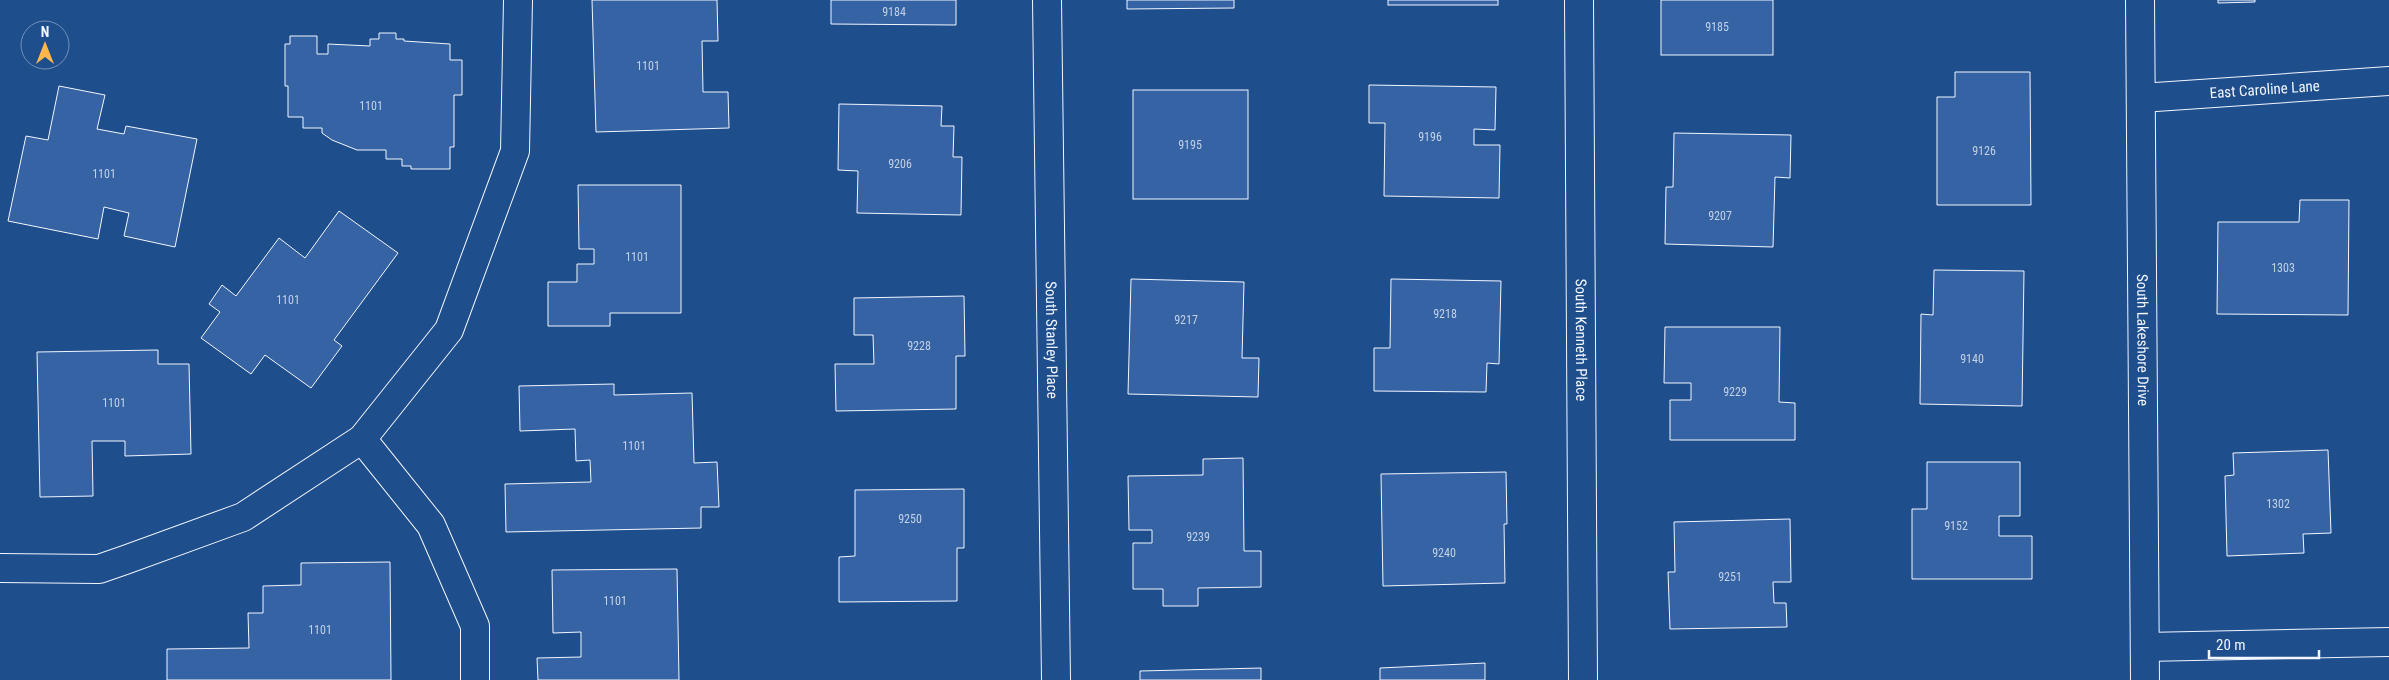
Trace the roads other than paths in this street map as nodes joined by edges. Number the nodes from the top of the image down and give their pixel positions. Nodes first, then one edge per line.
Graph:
1 (518, 0) edge
2 (1047, 0) edge
3 (1579, 0) edge
4 (2140, 0) edge
5 (2389, 81) edge
6 (2141, 98) junction
7 (362, 438) junction
8 (0, 568) edge
9 (2389, 642) edge
10 (2145, 647) junction
11 (475, 680) edge
12 (1056, 680) edge
13 (1583, 680) edge
14 (2145, 680) edge

1 - 7 street
2 - 12 street, South Stanley Place
3 - 13 street, South Kenneth Place
4 - 6 street, South Lakeshore Drive
5 - 6 street, East Caroline Lane
6 - 10 street, South Lakeshore Drive
7 - 8 street
7 - 11 street
9 - 10 street
10 - 14 street, South Lakeshore Drive

